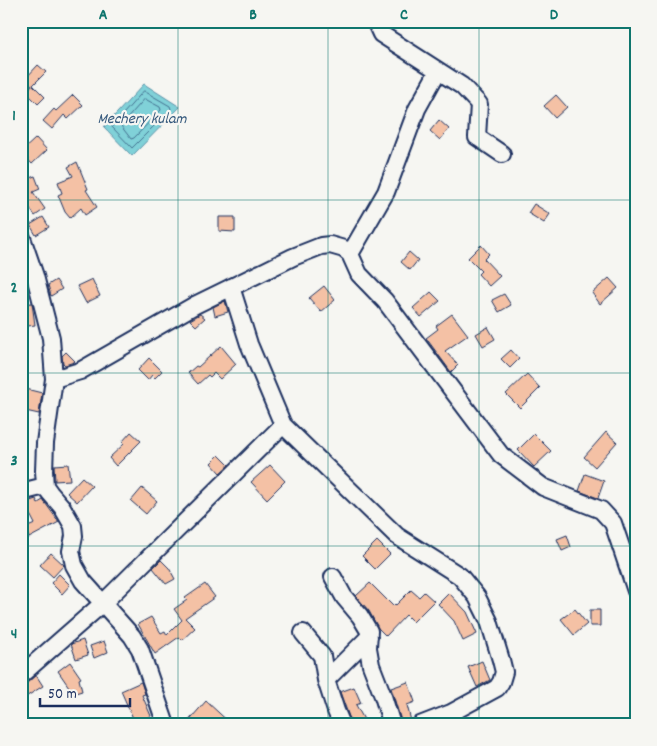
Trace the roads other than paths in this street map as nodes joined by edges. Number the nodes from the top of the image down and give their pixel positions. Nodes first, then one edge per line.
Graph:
1 (375, 21) edge
2 (438, 70) junction
3 (502, 154) dead end
4 (21, 236) edge
5 (350, 254) junction
6 (230, 287) junction
7 (54, 379) junction
8 (283, 425) junction
9 (45, 486) junction
10 (21, 492) edge
11 (333, 577) dead end
12 (636, 591) edge
13 (102, 604) junction
14 (303, 633) dead end
15 (369, 637) junction
16 (21, 675) edge
17 (326, 680) junction
18 (166, 725) edge
19 (342, 725) edge
20 (392, 725) edge
21 (420, 725) edge

1 - 2 street
2 - 3 street
2 - 5 street
4 - 7 street
5 - 6 street
5 - 12 street
6 - 7 street
6 - 8 street
7 - 9 street
8 - 13 street
8 - 21 street
9 - 10 street
9 - 13 street
11 - 15 street
13 - 16 street
13 - 18 street
14 - 17 street
15 - 17 street
15 - 20 street
17 - 19 street

